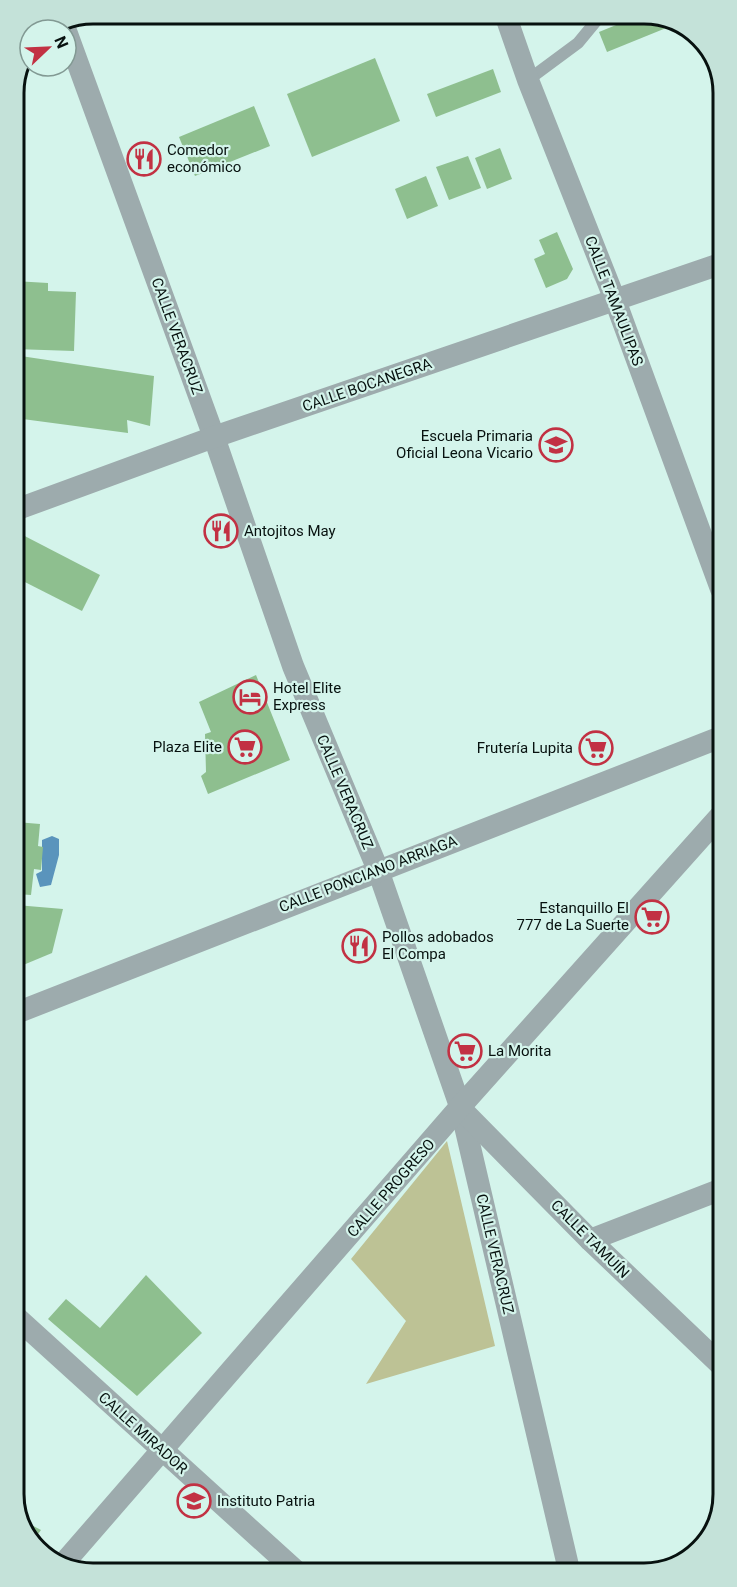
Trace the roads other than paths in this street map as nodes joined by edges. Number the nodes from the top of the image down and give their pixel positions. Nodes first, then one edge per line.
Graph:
1 (508, 24) edge
2 (594, 24) edge
3 (78, 64) edge
4 (528, 80) junction
5 (713, 266) edge
6 (615, 300) junction
7 (214, 437) junction
8 (24, 507) edge
9 (713, 567) edge
10 (713, 740) edge
11 (713, 824) edge
12 (378, 870) junction
13 (24, 1010) edge
14 (460, 1107) junction
15 (713, 1193) edge
16 (590, 1240) junction
17 (24, 1324) edge
18 (713, 1358) edge
19 (164, 1451) junction
20 (68, 1558) edge
21 (277, 1563) edge
22 (567, 1563) edge

1 - 4 street, CALLE TAMAULIPAS
2 - 4 lane
3 - 7 street, CALLE VERACRUZ
4 - 6 street, CALLE TAMAULIPAS
5 - 6 street, CALLE BOCANEGRA
6 - 7 street, CALLE BOCANEGRA
6 - 9 street, CALLE TAMAULIPAS
7 - 8 street, CALLE BOCANEGRA
7 - 12 street, CALLE VERACRUZ
10 - 12 street, CALLE PONCIANO ARRIAGA
11 - 14 street, CALLE PROGRESO
12 - 13 street, CALLE PONCIANO ARRIAGA
12 - 14 street, CALLE VERACRUZ
14 - 16 street, CALLE TAMUÍN
14 - 19 street, CALLE PROGRESO
14 - 22 street, CALLE VERACRUZ
15 - 16 street
16 - 18 street, CALLE TAMUÍN
17 - 19 street, CALLE MIRADOR
19 - 20 street, CALLE PROGRESO
19 - 21 street, CALLE MIRADOR

